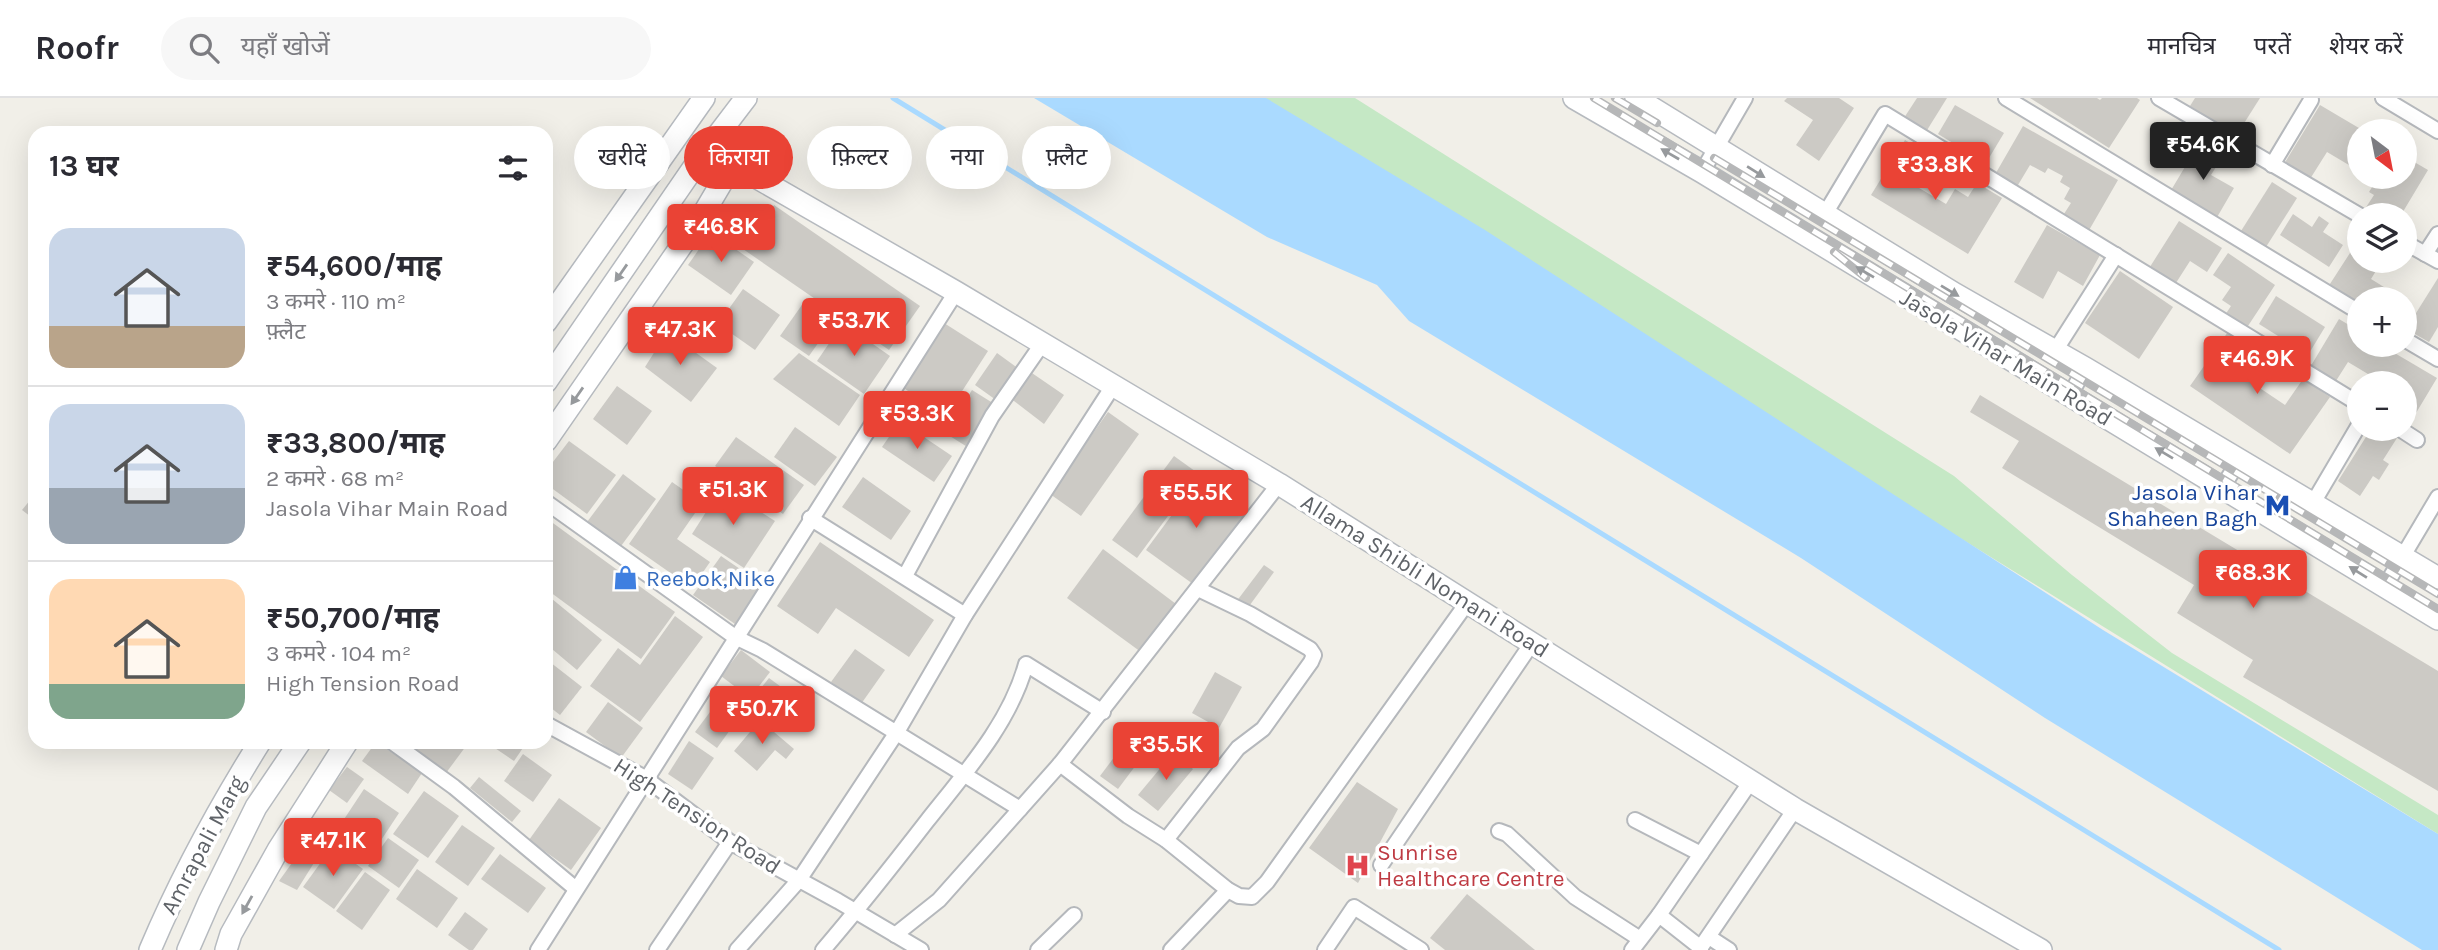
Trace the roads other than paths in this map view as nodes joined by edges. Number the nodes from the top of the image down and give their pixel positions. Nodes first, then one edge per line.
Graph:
1 (704, 98) edge
2 (746, 98) edge
3 (1574, 98) edge
4 (1636, 98) edge
5 (1745, 98) edge
6 (2006, 98) edge
7 (2159, 98) edge
8 (2383, 98) edge
9 (2311, 100) dead end
10 (2176, 102) edge
11 (725, 126) edge
12 (2438, 131) edge
13 (1716, 147) junction
14 (2272, 164) junction
15 (1702, 172) junction
16 (684, 181) edge
17 (718, 189) edge
18 (778, 189) edge
19 (2347, 208) edge
20 (1825, 214) junction
21 (2438, 234) edge
22 (2116, 255) junction
23 (2432, 258) edge
24 (956, 292) junction
25 (2347, 305) edge
26 (553, 311) edge
27 (1042, 344) junction
28 (2417, 347) edge
29 (2054, 351) junction
30 (2438, 359) edge
31 (2085, 368) junction
32 (553, 372) edge
33 (1113, 386) junction
34 (2070, 397) junction
35 (2347, 397) edge
36 (553, 431) edge
37 (2350, 441) edge
38 (2240, 459) junction
39 (1279, 484) junction
40 (2222, 488) junction
41 (2438, 497) edge
42 (2313, 503) junction
43 (553, 507) edge
44 (810, 519) junction
45 (2402, 556) junction
46 (905, 576) junction
47 (2438, 578) edge
48 (2384, 588) junction
49 (1198, 589) junction
50 (1467, 603) junction
51 (965, 615) junction
52 (2438, 619) edge
53 (735, 637) junction
54 (1532, 643) junction
55 (1103, 712) junction
56 (553, 728) edge
57 (897, 732) junction
58 (256, 749) edge
59 (295, 749) edge
60 (342, 749) edge
61 (402, 749) edge
62 (1060, 764) junction
63 (964, 775) junction
64 (645, 778) junction
65 (1751, 782) junction
66 (1795, 809) junction
67 (1020, 810) junction
68 (1635, 820) dead end
69 (1499, 831) dead end
70 (1166, 839) junction
71 (730, 842) junction
72 (1701, 854) junction
73 (1381, 865) dead end
74 (799, 880) junction
75 (576, 889) junction
76 (1227, 890) junction
77 (855, 912) junction
78 (1074, 915) dead end
79 (1659, 915) junction
80 (895, 935) junction
81 (1636, 944) edge
82 (1703, 945) edge
83 (150, 950) edge
84 (188, 950) edge
85 (226, 950) edge
86 (538, 950) edge
87 (657, 950) edge
88 (737, 950) edge
89 (823, 950) edge
90 (921, 950) edge
91 (1038, 950) edge
92 (1171, 950) edge
93 (1325, 950) edge
94 (1421, 950) edge
95 (1729, 950) edge
96 (2041, 950) edge

1 - 26 street
2 - 11 street
15 -> 3 street, Jasola Vihar Main Road
4 - 13 street, Jasola Vihar Main Road
5 - 13 street
6 - 25 street
7 - 10 street
8 - 12 street
9 - 14 street
10 - 14 street
13 - 15 street
13 -> 20 street, Jasola Vihar Main Road
14 - 19 street
34 -> 15 street, Jasola Vihar Main Road
16 -> 32 street
17 -> 36 street
18 - 24 street, Allama Shibli Nomani Road
20 - 22 street
20 -> 29 street, Jasola Vihar Main Road
21 - 23 street
22 - 29 street
22 - 35 street
24 - 27 street, Allama Shibli Nomani Road
24 - 44 street
27 - 33 street, Allama Shibli Nomani Road
27 - 46 street
28 - 30 street
29 - 31 street, Jasola Vihar Main Road
31 - 34 street
31 - 38 street, Jasola Vihar Main Road
33 - 39 street, Allama Shibli Nomani Road
33 - 51 street
40 -> 34 street, Jasola Vihar Main Road
37 - 42 street
38 - 40 street
38 - 42 street, Jasola Vihar Main Road
39 - 49 street
39 - 50 street, Allama Shibli Nomani Road
48 -> 40 street, Jasola Vihar Main Road
41 - 45 street
42 - 45 street, Jasola Vihar Main Road
43 - 53 street
44 - 46 street
44 - 53 street
45 - 47 street, Jasola Vihar Main Road
45 - 48 street
46 - 51 street
48 - 52 street, Jasola Vihar Main Road
49 - 55 street
49 - 70 street
50 - 54 street, Allama Shibli Nomani Road
50 - 76 street
51 - 57 street
53 - 57 street
53 - 64 street
54 - 65 street, Allama Shibli Nomani Road
54 - 73 street
55 - 62 street
55 - 63 street
56 - 64 street, High Tension Road
57 - 63 street
57 - 74 street
58 - 83 street, Amrapali Marg
59 - 84 street, Amrapali Marg
60 -> 85 street
61 - 75 street
62 - 67 street
62 - 70 street
63 - 67 street
63 - 77 street
64 - 71 street, High Tension Road
64 - 75 street
65 - 66 street, Allama Shibli Nomani Road
65 - 72 street
66 - 82 street
66 - 96 street, Allama Shibli Nomani Road
67 - 80 street
68 - 72 street
69 - 81 street
70 - 76 street
71 - 74 street, High Tension Road
71 - 87 street
72 - 79 street
74 - 77 street, High Tension Road
74 - 88 street
75 - 86 street
76 - 92 street
77 - 80 street, High Tension Road
77 - 89 street
78 - 91 street
79 - 81 street
79 - 82 street
80 - 90 street, High Tension Road
82 - 95 street
93 - 94 street

